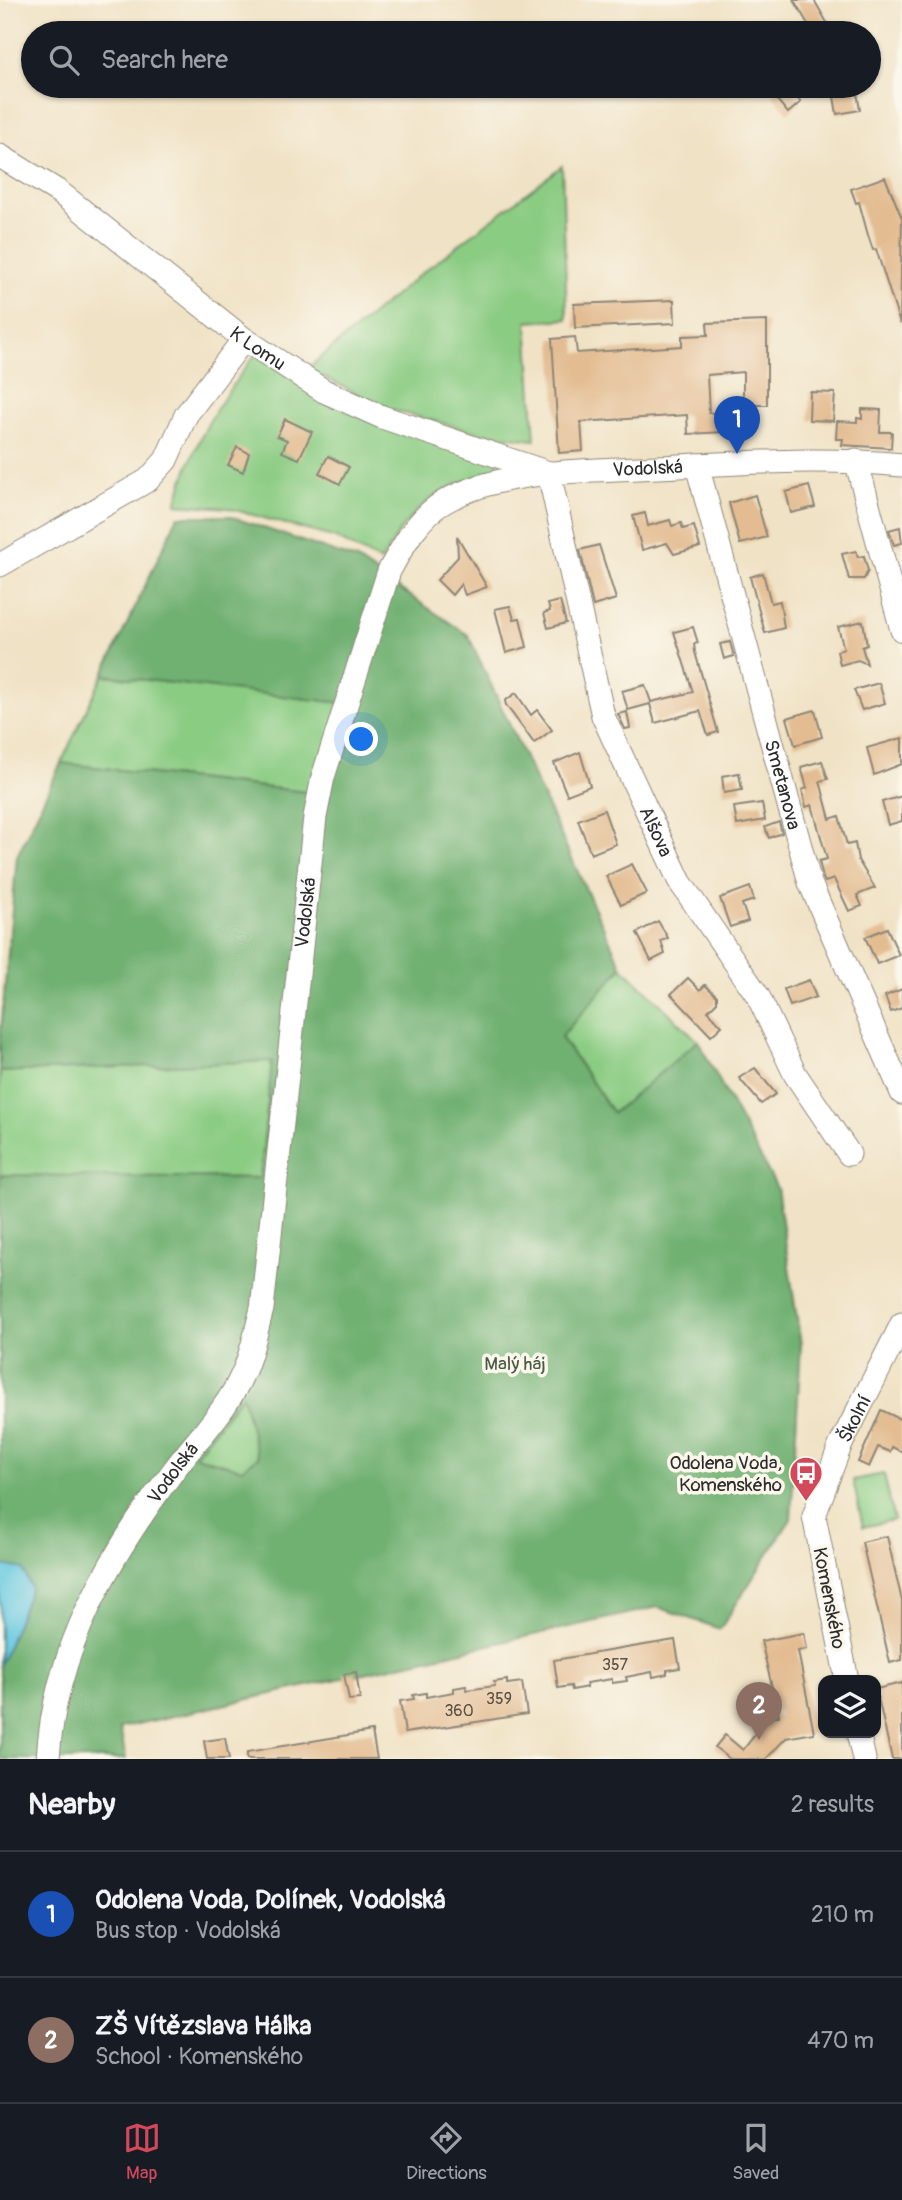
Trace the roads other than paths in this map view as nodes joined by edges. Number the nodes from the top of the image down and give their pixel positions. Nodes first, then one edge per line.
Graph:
1 (1, 156) edge
2 (244, 339) junction
3 (856, 460) junction
4 (902, 464) edge
5 (697, 465) junction
6 (549, 473) junction
7 (0, 565) edge
8 (902, 630) edge
9 (902, 1093) edge
10 (849, 1154) dead end
11 (902, 1324) edge
12 (814, 1516) joint
13 (845, 1675) edge
14 (859, 1738) edge
15 (48, 1759) edge
16 (864, 1759) edge

1 - 2 street, K Lomu
2 - 6 street, K Lomu
2 - 7 street
3 - 4 street, Vodolská
3 - 5 street, Vodolská
3 - 8 street
5 - 6 street, Vodolská
5 - 9 street, Smetanova
6 - 10 street, Alšova
6 - 15 street, Vodolská
11 - 12 street, Školní
12 - 13 street, Komenského
14 - 16 street

